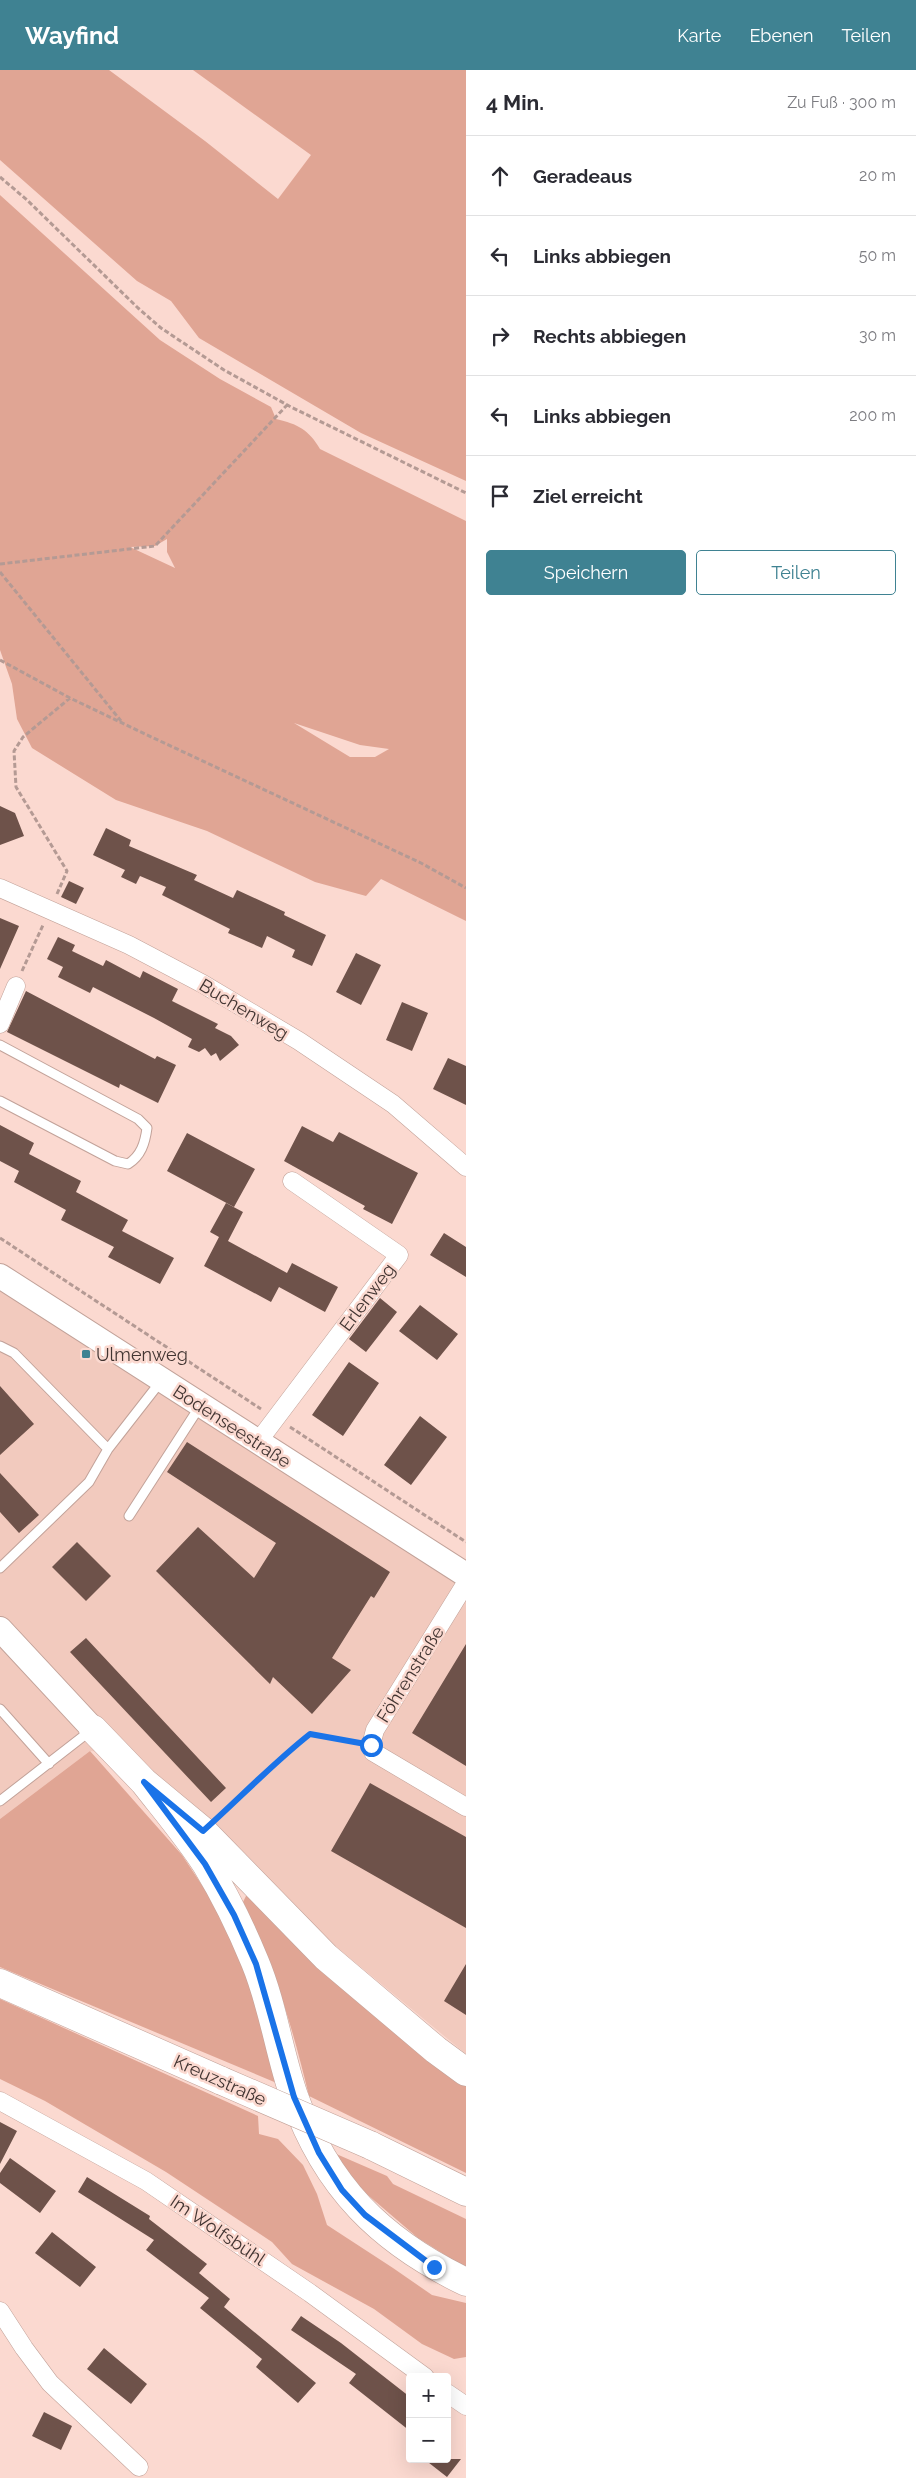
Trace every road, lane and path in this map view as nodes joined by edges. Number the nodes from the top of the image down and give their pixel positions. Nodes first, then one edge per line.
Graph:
1 (0, 177) edge
2 (288, 404) junction
3 (466, 493) edge
4 (0, 564) edge
5 (0, 572) edge
6 (0, 660) edge
7 (70, 698) junction
8 (123, 723) junction
9 (0, 888) edge
10 (466, 888) edge
11 (50, 910) junction
12 (16, 986) joint
13 (0, 1024) edge
14 (0, 1045) edge
15 (0, 1102) edge
16 (466, 1167) edge
17 (292, 1182) dead end
18 (0, 1238) edge
19 (0, 1276) edge
20 (0, 1346) edge
21 (161, 1381) junction
22 (200, 1406) junction
23 (276, 1418) junction
24 (257, 1443) junction
25 (108, 1449) junction
26 (129, 1516) dead end
27 (466, 1542) edge
28 (0, 1568) edge
29 (466, 1575) edge
30 (466, 1583) edge
31 (0, 1629) edge
32 (0, 1709) edge
33 (93, 1729) junction
34 (371, 1745) junction
35 (49, 1764) junction
36 (144, 1782) junction
37 (0, 1801) edge
38 (466, 1807) edge
39 (203, 1831) junction
40 (0, 1983) edge
41 (466, 2072) edge
42 (0, 2101) edge
43 (466, 2192) edge
44 (466, 2282) edge
45 (0, 2311) edge
46 (420, 2373) edge
47 (451, 2396) edge
48 (466, 2406) edge
49 (138, 2467) dead end

1 - 2 path
2 - 3 path
2 - 4 path
5 - 8 path
6 - 7 path
7 - 8 path
7 - 11 path
8 - 10 path
9 - 11 street, Buchenweg
11 - 12 path
11 - 16 street, Buchenweg
12 - 13 street
14 - 15 lane
17 - 23 street, Erlenweg
18 - 23 path
19 - 21 street, Bodenseestraße
20 - 25 lane
21 - 22 street, Bodenseestraße
21 - 25 lane
22 - 24 street, Bodenseestraße
22 - 26 lane
23 - 24 street, Erlenweg
23 - 27 path
24 - 29 street, Bodenseestraße
25 - 28 lane
30 - 34 street, Föhrenstraße
31 - 33 street
32 - 35 lane
33 - 35 lane
33 - 36 main road
34 - 38 street, Föhrenstraße
34 - 39 path
35 - 37 lane
36 - 39 main road
36 - 44 main road
39 - 41 main road
40 - 43 main road, Kreuzstraße, bridge
42 - 46 street, Im Wolfsbühl
45 - 49 street
47 - 48 street

